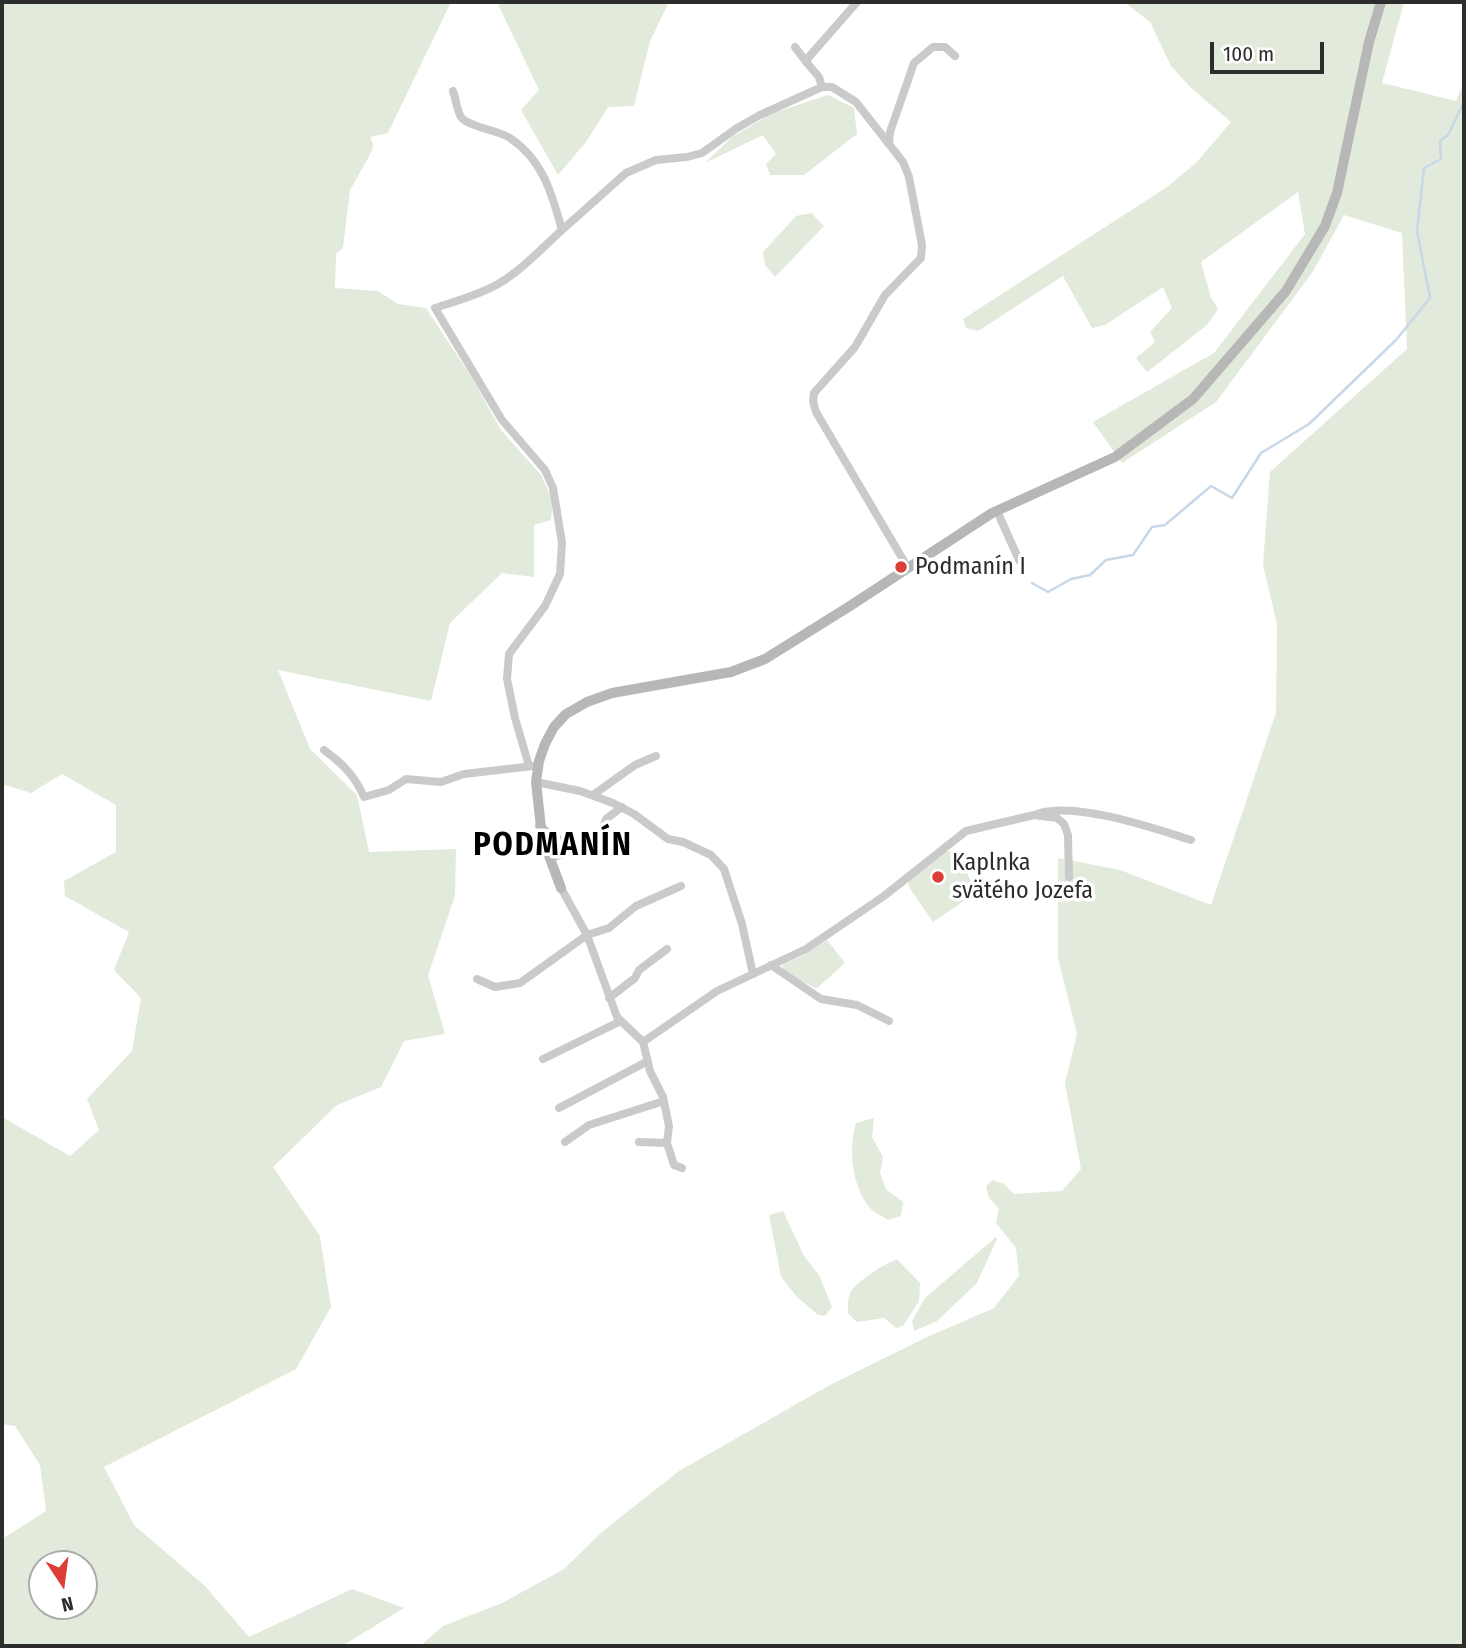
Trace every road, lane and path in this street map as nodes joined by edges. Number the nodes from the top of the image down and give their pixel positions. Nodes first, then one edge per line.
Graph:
1 (857, 2) edge
2 (1381, 2) edge
3 (795, 47) dead end
4 (955, 56) dead end
5 (807, 63) junction
6 (822, 87) junction
7 (453, 91) dead end
8 (889, 142) junction
9 (562, 230) junction
10 (997, 511) junction
11 (1019, 560) dead end
12 (908, 568) junction
13 (324, 750) dead end
14 (656, 756) dead end
15 (533, 766) junction
16 (536, 782) junction
17 (593, 795) junction
18 (622, 807) junction
19 (1034, 815) junction
20 (540, 826) junction
21 (1191, 840) dead end
22 (569, 852) junction
23 (549, 859) junction
24 (1069, 877) dead end
25 (681, 886) dead end
26 (561, 888) joint
27 (587, 935) junction
28 (667, 949) dead end
29 (771, 965) junction
30 (753, 974) junction
31 (477, 979) dead end
32 (609, 998) junction
33 (621, 1021) junction
34 (889, 1021) dead end
35 (643, 1042) junction
36 (543, 1059) dead end
37 (648, 1061) junction
38 (664, 1101) junction
39 (559, 1108) dead end
40 (565, 1142) dead end
41 (639, 1142) dead end
42 (667, 1143) junction
43 (682, 1168) dead end

1 - 5 street
2 - 10 street
3 - 5 street
4 - 8 street
5 - 6 street
6 - 8 street
6 - 9 street
7 - 9 street
8 - 12 street
9 - 15 street
10 - 11 street
10 - 12 street
12 - 15 street
13 - 15 street
14 - 17 street
15 - 16 street
16 - 17 street
16 - 20 street
17 - 18 street
18 - 22 street
18 - 30 street
19 - 21 street
19 - 24 street
19 - 29 street
20 - 22 street
20 - 23 street
22 - 23 street
23 - 26 street
25 - 27 street
26 - 27 street
27 - 31 street
27 - 32 street
28 - 32 street
29 - 30 street
29 - 34 street
30 - 35 street
32 - 33 street
33 - 35 street
33 - 36 street
35 - 37 street
37 - 38 street
37 - 39 street
38 - 40 street
38 - 42 street
41 - 42 street
42 - 43 street

